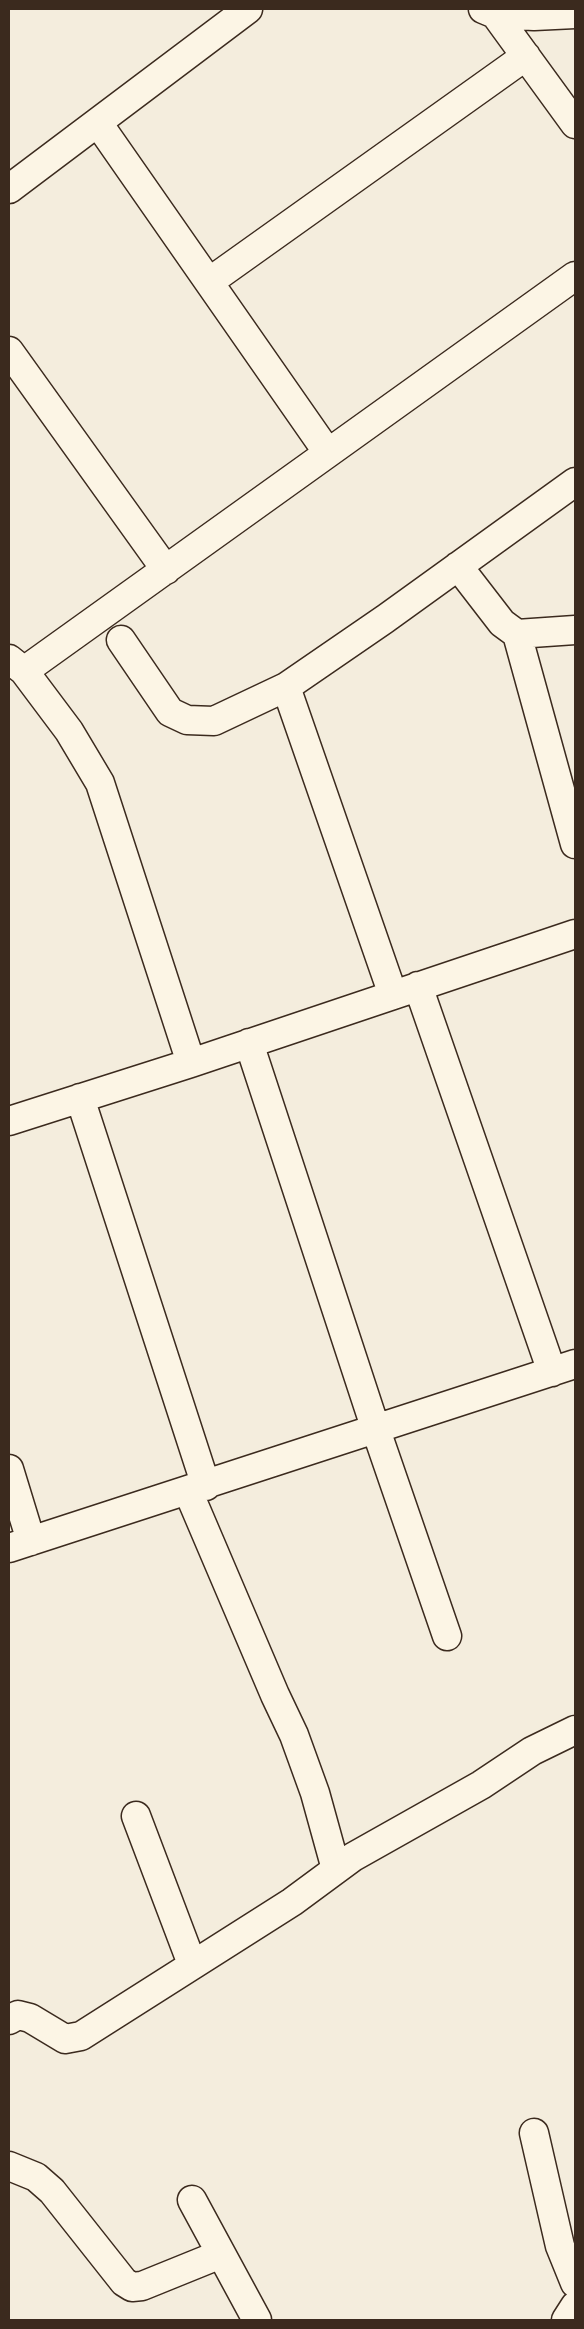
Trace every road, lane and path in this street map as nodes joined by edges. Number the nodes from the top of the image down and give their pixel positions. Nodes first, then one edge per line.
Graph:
1 (248, 9) edge
2 (488, 11) edge
3 (575, 14) edge
4 (526, 56) junction
5 (98, 123) junction
6 (575, 124) edge
7 (9, 189) edge
8 (575, 276) edge
9 (209, 282) junction
10 (9, 351) edge
11 (328, 453) junction
12 (575, 482) edge
13 (458, 566) junction
14 (166, 570) junction
15 (575, 630) edge
16 (517, 634) junction
17 (121, 640) dead end
18 (16, 665) edge
19 (286, 687) junction
20 (575, 844) edge
21 (575, 934) edge
22 (418, 986) junction
23 (393, 995) junction
24 (249, 1043) junction
25 (191, 1063) junction
26 (80, 1098) junction
27 (9, 1122) edge
28 (564, 1368) edge
29 (376, 1430) junction
30 (9, 1469) edge
31 (197, 1488) junction
32 (20, 1545) edge
33 (447, 1636) dead end
34 (575, 1730) edge
35 (136, 1816) dead end
36 (336, 1868) junction
37 (192, 1964) junction
38 (9, 2018) edge
39 (534, 2133) dead end
40 (9, 2166) edge
41 (192, 2200) dead end
42 (221, 2254) junction
43 (575, 2283) edge
44 (257, 2320) edge

1 - 5 street
2 - 3 street
2 - 4 street
4 - 6 street
4 - 9 street
5 - 7 street
5 - 9 street
8 - 11 street
9 - 11 street
10 - 14 street
11 - 14 street
12 - 13 street
13 - 16 street
13 - 19 street
14 - 18 street
15 - 16 street
16 - 20 street
17 - 19 street
18 - 25 street
19 - 23 street
21 - 22 street
22 - 23 street
22 - 28 street
23 - 24 street
24 - 25 street
24 - 29 street
25 - 26 street
26 - 27 street
26 - 31 street
28 - 29 street
29 - 31 street
29 - 33 street
30 - 32 street
31 - 32 street
31 - 36 street
34 - 36 street
35 - 37 street
36 - 37 street
37 - 38 street
39 - 43 street
40 - 42 street
41 - 42 street
42 - 44 street

